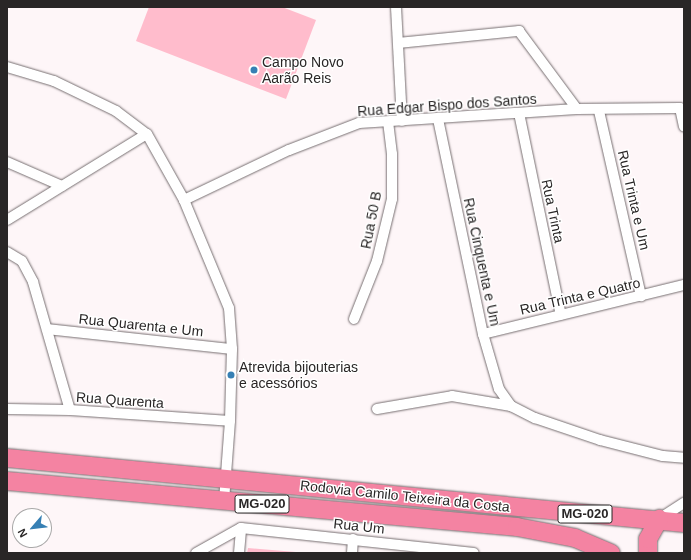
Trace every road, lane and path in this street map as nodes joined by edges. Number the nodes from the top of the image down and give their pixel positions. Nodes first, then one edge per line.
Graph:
1 (396, 7) edge
2 (398, 43) junction
3 (8, 68) edge
4 (577, 109) junction
5 (599, 111) junction
6 (519, 113) junction
7 (438, 119) junction
8 (402, 121) junction
9 (388, 122) junction
10 (684, 127) edge
11 (148, 134) junction
12 (7, 162) edge
13 (62, 186) junction
14 (184, 200) junction
15 (7, 220) edge
16 (7, 252) edge
17 (684, 285) edge
18 (641, 296) junction
19 (561, 315) junction
20 (354, 319) dead end
21 (47, 329) junction
22 (483, 334) junction
23 (232, 349) junction
24 (511, 406) junction
25 (7, 409) edge
26 (377, 409) dead end
27 (70, 410) junction
28 (230, 421) junction
29 (7, 458) edge
30 (684, 458) edge
31 (224, 478) junction
32 (7, 481) edge
33 (224, 500) junction
34 (684, 503) edge
35 (659, 519) junction
36 (684, 522) edge
37 (241, 528) junction
38 (353, 539) junction
39 (196, 553) edge
40 (238, 553) edge
41 (352, 553) edge
42 (474, 553) edge
43 (611, 553) edge
44 (648, 553) edge

1 - 2 street
2 - 4 street
2 - 8 street
3 - 11 street
4 - 5 street, Rua Edgar Bispo dos Santos
4 - 6 street, Rua Edgar Bispo dos Santos
5 - 10 street, Rua Edgar Bispo dos Santos
5 - 18 street, Rua Trinta e Um
6 - 7 street, Rua Edgar Bispo dos Santos
6 - 19 street, Rua Trinta
7 - 8 street, Rua Edgar Bispo dos Santos
7 - 22 street, Rua Cinquenta e Um
8 - 9 street, Rua Edgar Bispo dos Santos
9 - 14 street, Rua Edgar Bispo dos Santos
9 - 20 street, Rua 50 B
11 - 13 street
11 - 14 street
12 - 13 street
13 - 15 street
14 - 23 street
16 - 21 street
17 - 18 street, Rua Trinta e Quatro
18 - 19 street, Rua Trinta e Quatro
19 - 22 street, Rua Trinta e Quatro
21 - 23 street, Rua Quarenta e Um
21 - 27 street
22 - 24 street, Rua Cinquenta e Um
23 - 28 street
24 - 26 street, Rua Cinquenta e Um
24 - 30 street, Rua Cinquenta e Um
25 - 27 street, Rua Quarenta
27 - 28 street, Rua Quarenta
28 - 31 street
29 - 31 highway, Rodovia Camilo Teixeira da Costa / MG-020
31 - 33 street
31 - 35 highway, Rodovia Camilo Teixeira da Costa / MG-020
32 - 33 highway, Rodovia Camilo Teixeira da Costa / MG-020
33 - 43 highway, Rodovia Camilo Teixeira da Costa / MG-020
34 - 35 street
35 - 36 highway, MG-020
35 - 44 highway
37 - 38 street, Rua Um
37 - 39 street
37 - 40 street
38 - 41 street
38 - 42 street, Rua Um

